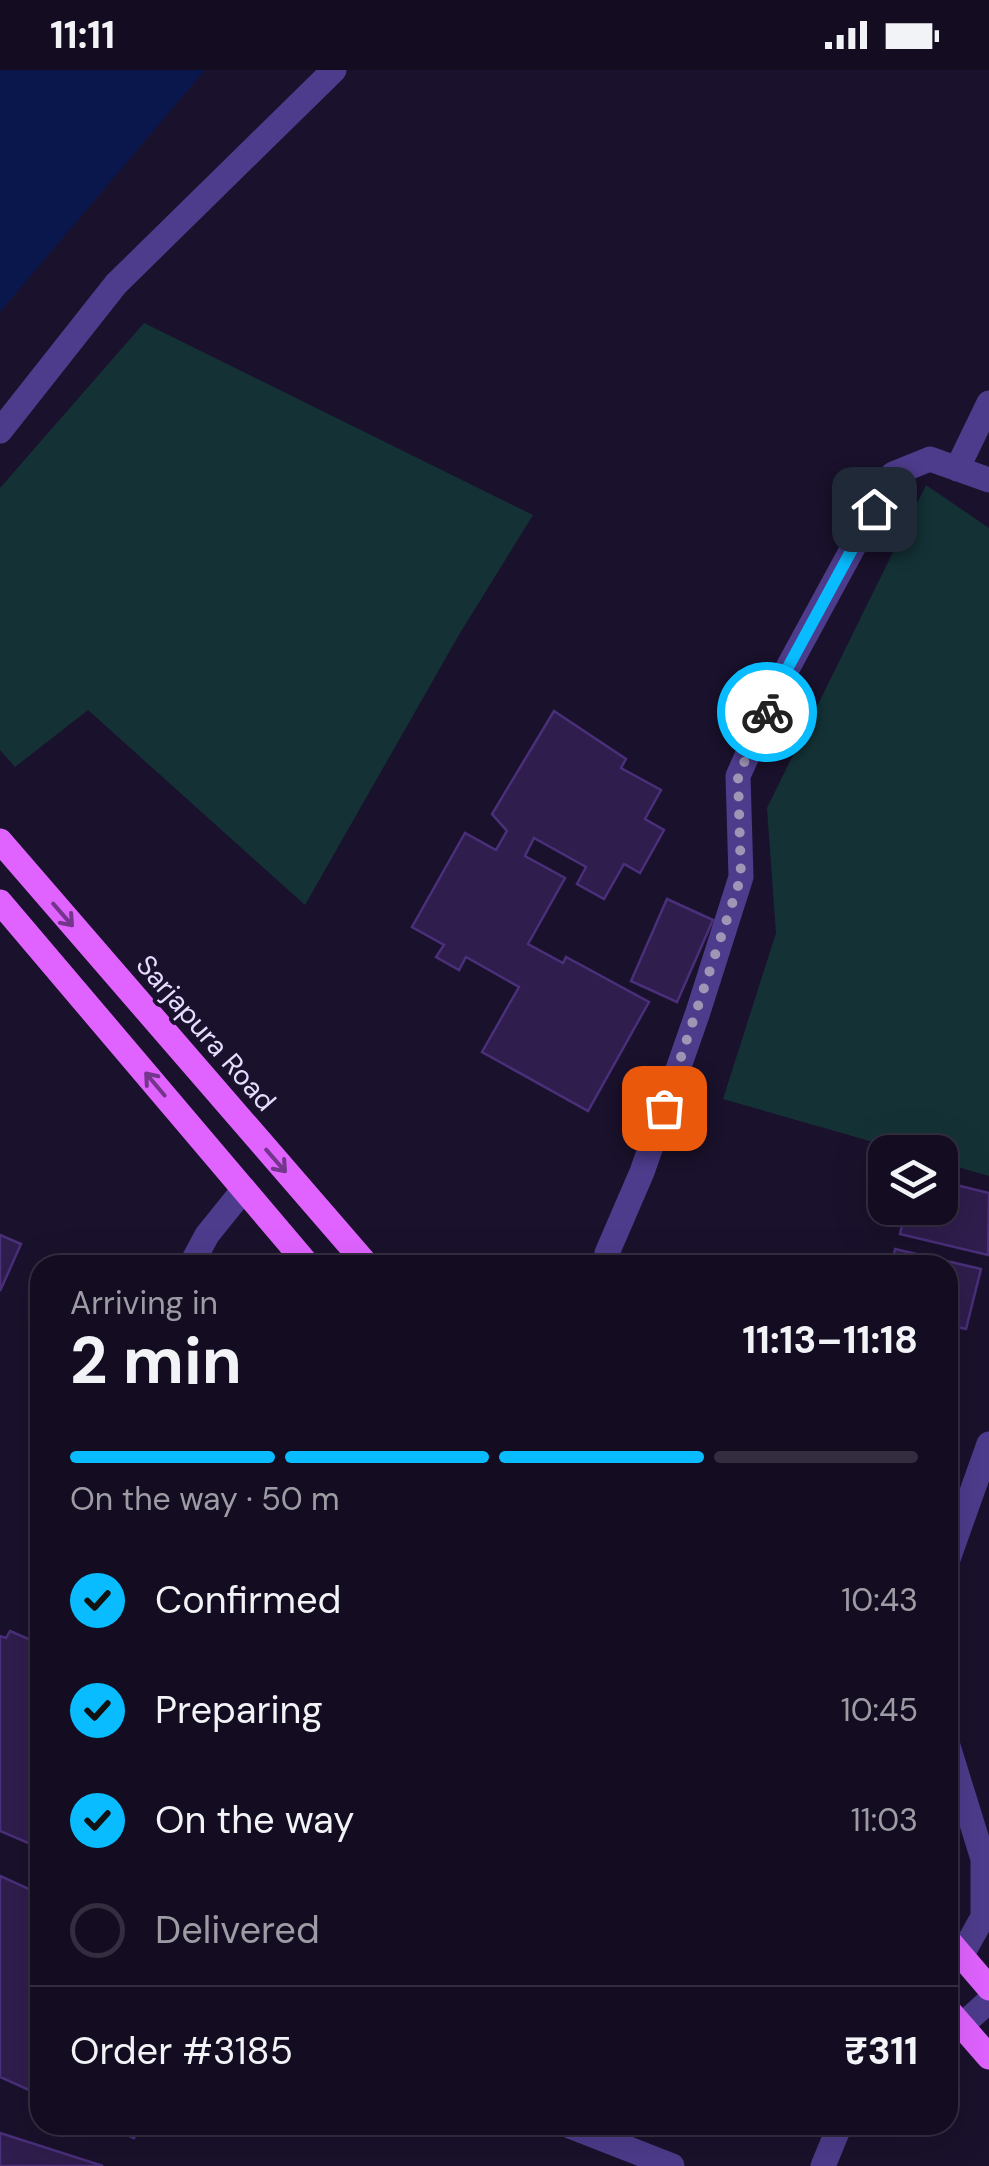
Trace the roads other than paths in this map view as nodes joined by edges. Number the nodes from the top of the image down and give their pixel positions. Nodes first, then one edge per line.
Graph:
1 (334, 70) edge
2 (989, 403) edge
3 (0, 430) edge
4 (958, 469) junction
5 (989, 480) edge
6 (0, 841) edge
7 (10, 872) edge
8 (0, 902) edge
9 (244, 1189) junction
10 (197, 1255) edge
11 (300, 1255) edge
12 (358, 1255) edge
13 (605, 1255) edge
14 (989, 1444) edge
15 (958, 1530) edge
16 (958, 1778) edge
17 (958, 1944) edge
18 (958, 1953) edge
19 (989, 1988) edge
20 (989, 2001) edge
21 (958, 2016) edge
22 (958, 2021) edge
23 (989, 2057) edge
24 (593, 2135) edge
25 (836, 2135) edge
26 (672, 2166) edge
27 (823, 2166) edge

1 - 3 street
2 - 4 street
4 - 5 street
4 - 13 street
6 - 7 main road, Sarjapura Road
7 -> 12 main road, Sarjapura Road
9 -> 8 main road
9 - 10 street
9 - 11 main road
14 - 15 street
16 - 17 street
18 - 19 main road
20 - 21 street
22 - 23 main road
24 - 26 street
25 - 27 street

